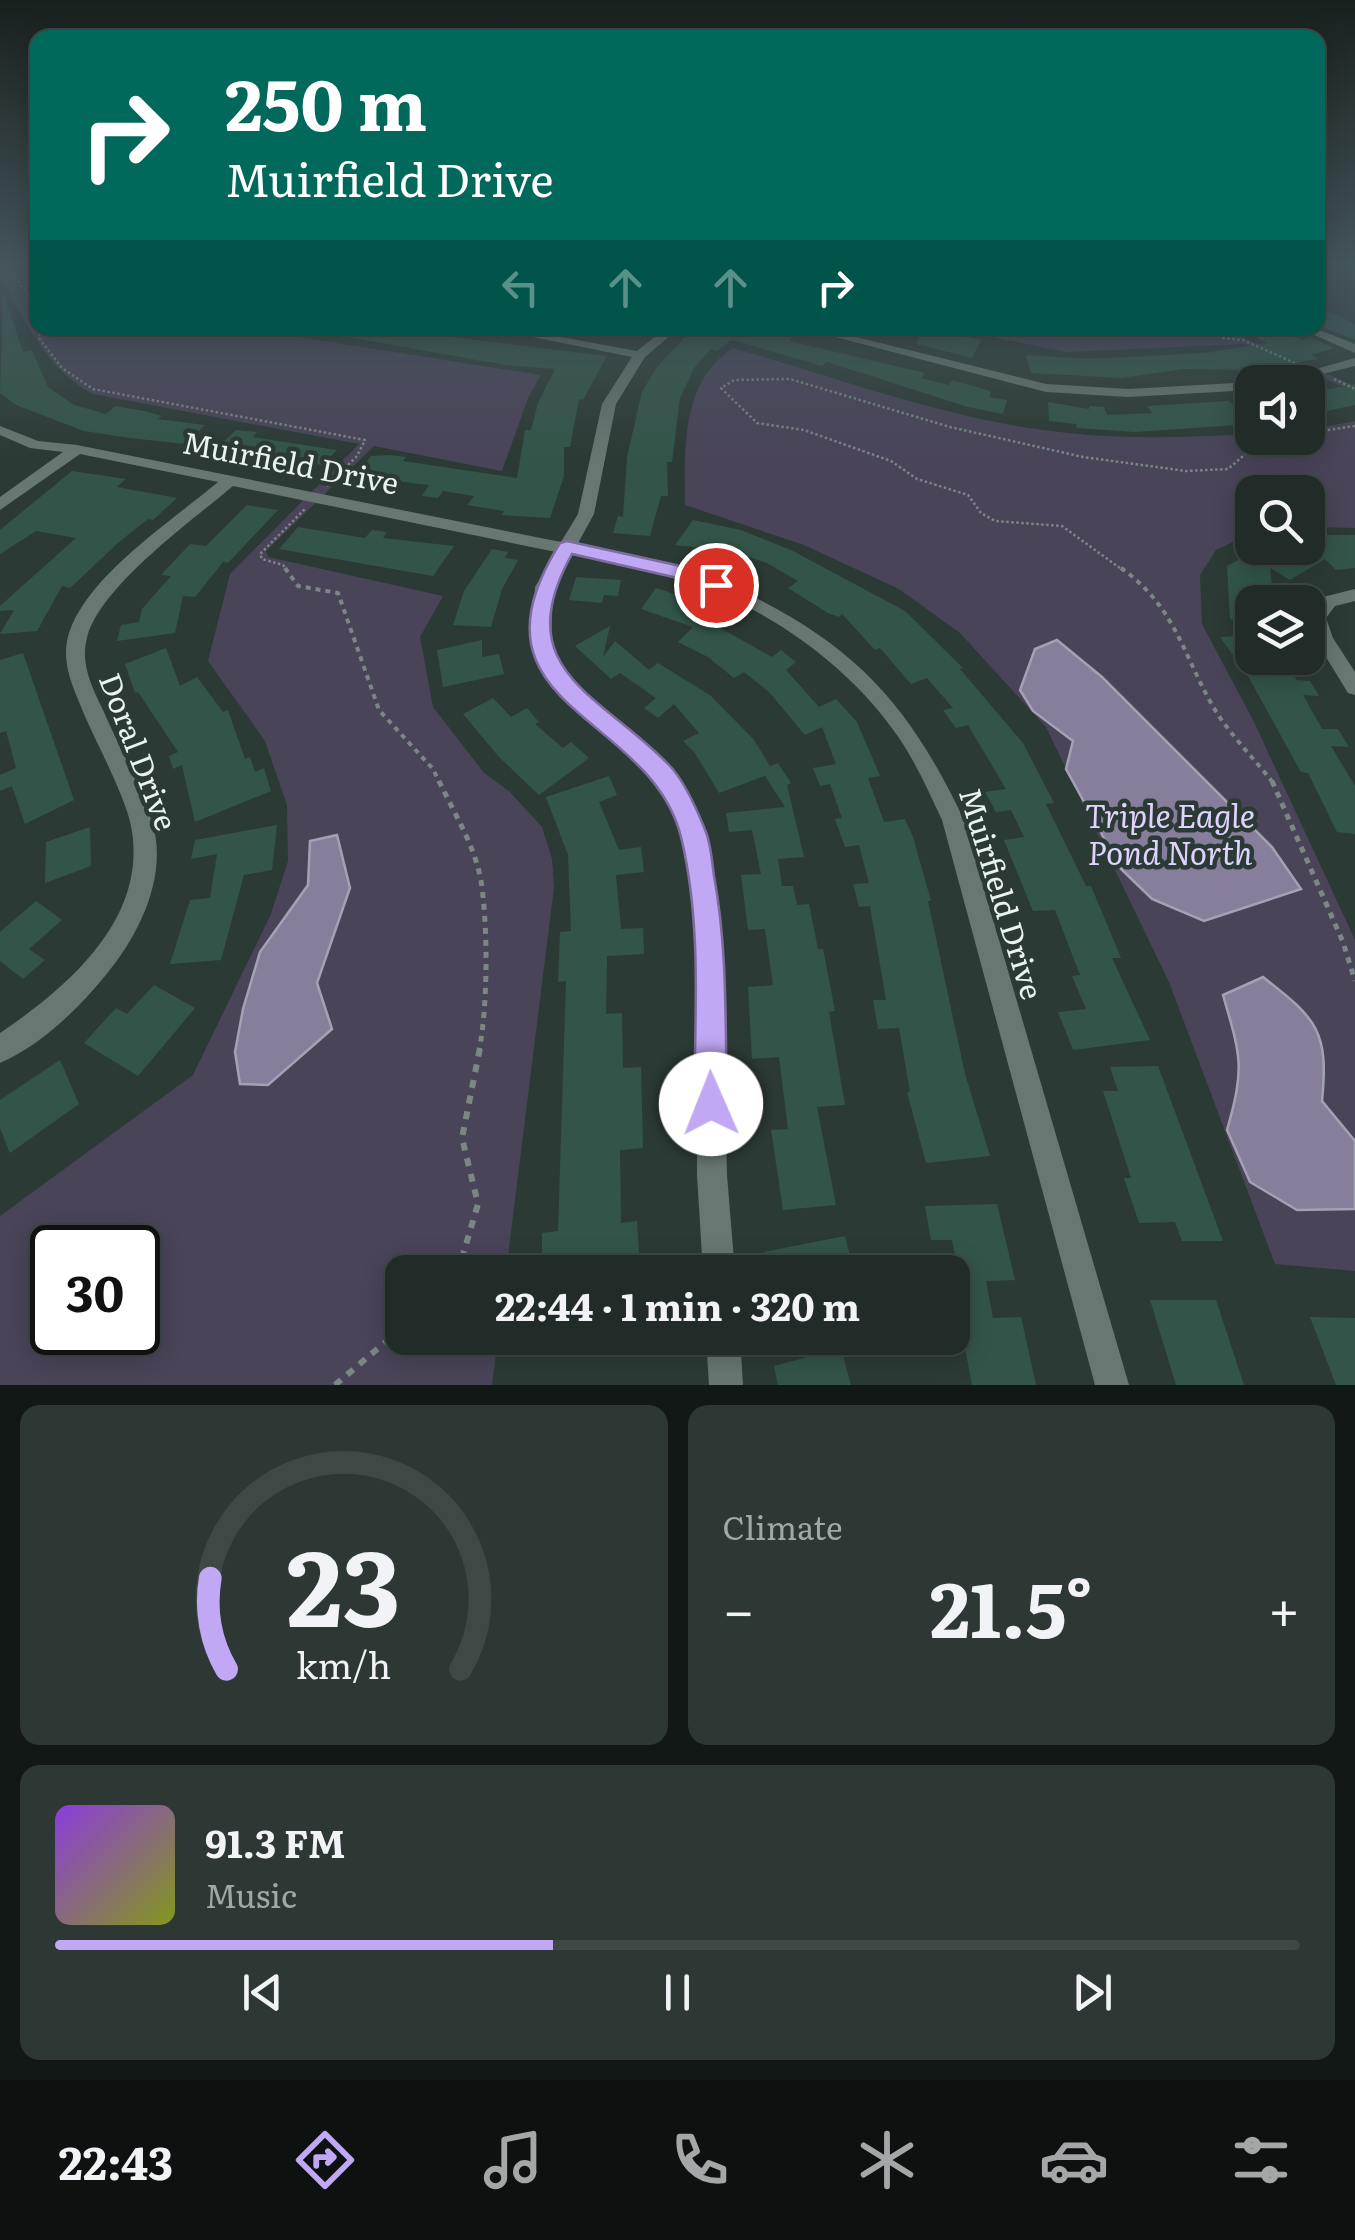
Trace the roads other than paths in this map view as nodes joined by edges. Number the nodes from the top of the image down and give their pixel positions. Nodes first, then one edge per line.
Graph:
1 (532, 335) edge
2 (664, 335) edge
3 (835, 335) edge
4 (1321, 335) edge
5 (1355, 349) edge
6 (640, 355) junction
7 (1355, 362) edge
8 (1325, 372) edge
9 (1235, 387) edge
10 (0, 430) edge
11 (77, 449) junction
12 (230, 480) junction
13 (0, 505) edge
14 (567, 547) junction
15 (1355, 595) edge
16 (1355, 688) edge
17 (0, 1049) edge
18 (717, 1255) edge
19 (724, 1355) edge
20 (726, 1385) edge
21 (1112, 1385) edge

1 - 6 street
2 - 6 street
3 - 9 street
4 - 5 street
6 - 14 street
7 - 8 street
10 - 11 street, Muirfield Drive
11 - 12 street, Muirfield Drive
11 - 13 street
12 - 14 street, Muirfield Drive
12 - 17 street, Doral Drive
14 - 18 street
14 - 21 street, Muirfield Drive
15 - 16 street
19 - 20 street

